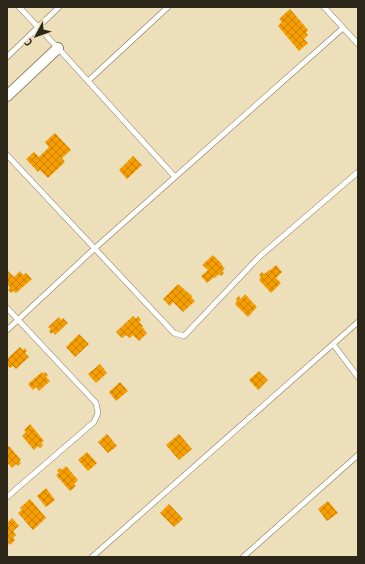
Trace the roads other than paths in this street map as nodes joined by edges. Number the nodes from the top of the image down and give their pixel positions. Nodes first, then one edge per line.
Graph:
1 (19, 7) edge
2 (59, 7) edge
3 (168, 7) edge
4 (324, 7) edge
5 (38, 27) junction
6 (344, 28) junction
7 (358, 44) edge
8 (58, 48) junction
9 (7, 57) edge
10 (88, 81) junction
11 (7, 96) edge
12 (7, 155) edge
13 (358, 172) edge
14 (175, 177) junction
15 (95, 248) junction
16 (7, 308) edge
17 (18, 320) junction
18 (358, 322) edge
19 (7, 330) edge
20 (333, 344) junction
21 (358, 377) edge
22 (358, 455) edge
23 (7, 497) edge
24 (92, 557) edge
25 (243, 557) edge

1 - 5 lane
2 - 5 lane
3 - 10 lane
4 - 6 lane
5 - 8 lane
5 - 9 lane
6 - 7 lane
6 - 14 lane
8 - 10 lane
8 - 11 street
10 - 14 lane
12 - 15 lane
13 - 15 lane
14 - 15 lane
15 - 17 lane
16 - 17 lane
17 - 19 lane
17 - 23 lane
18 - 20 lane
20 - 21 lane
20 - 24 lane
22 - 25 lane

